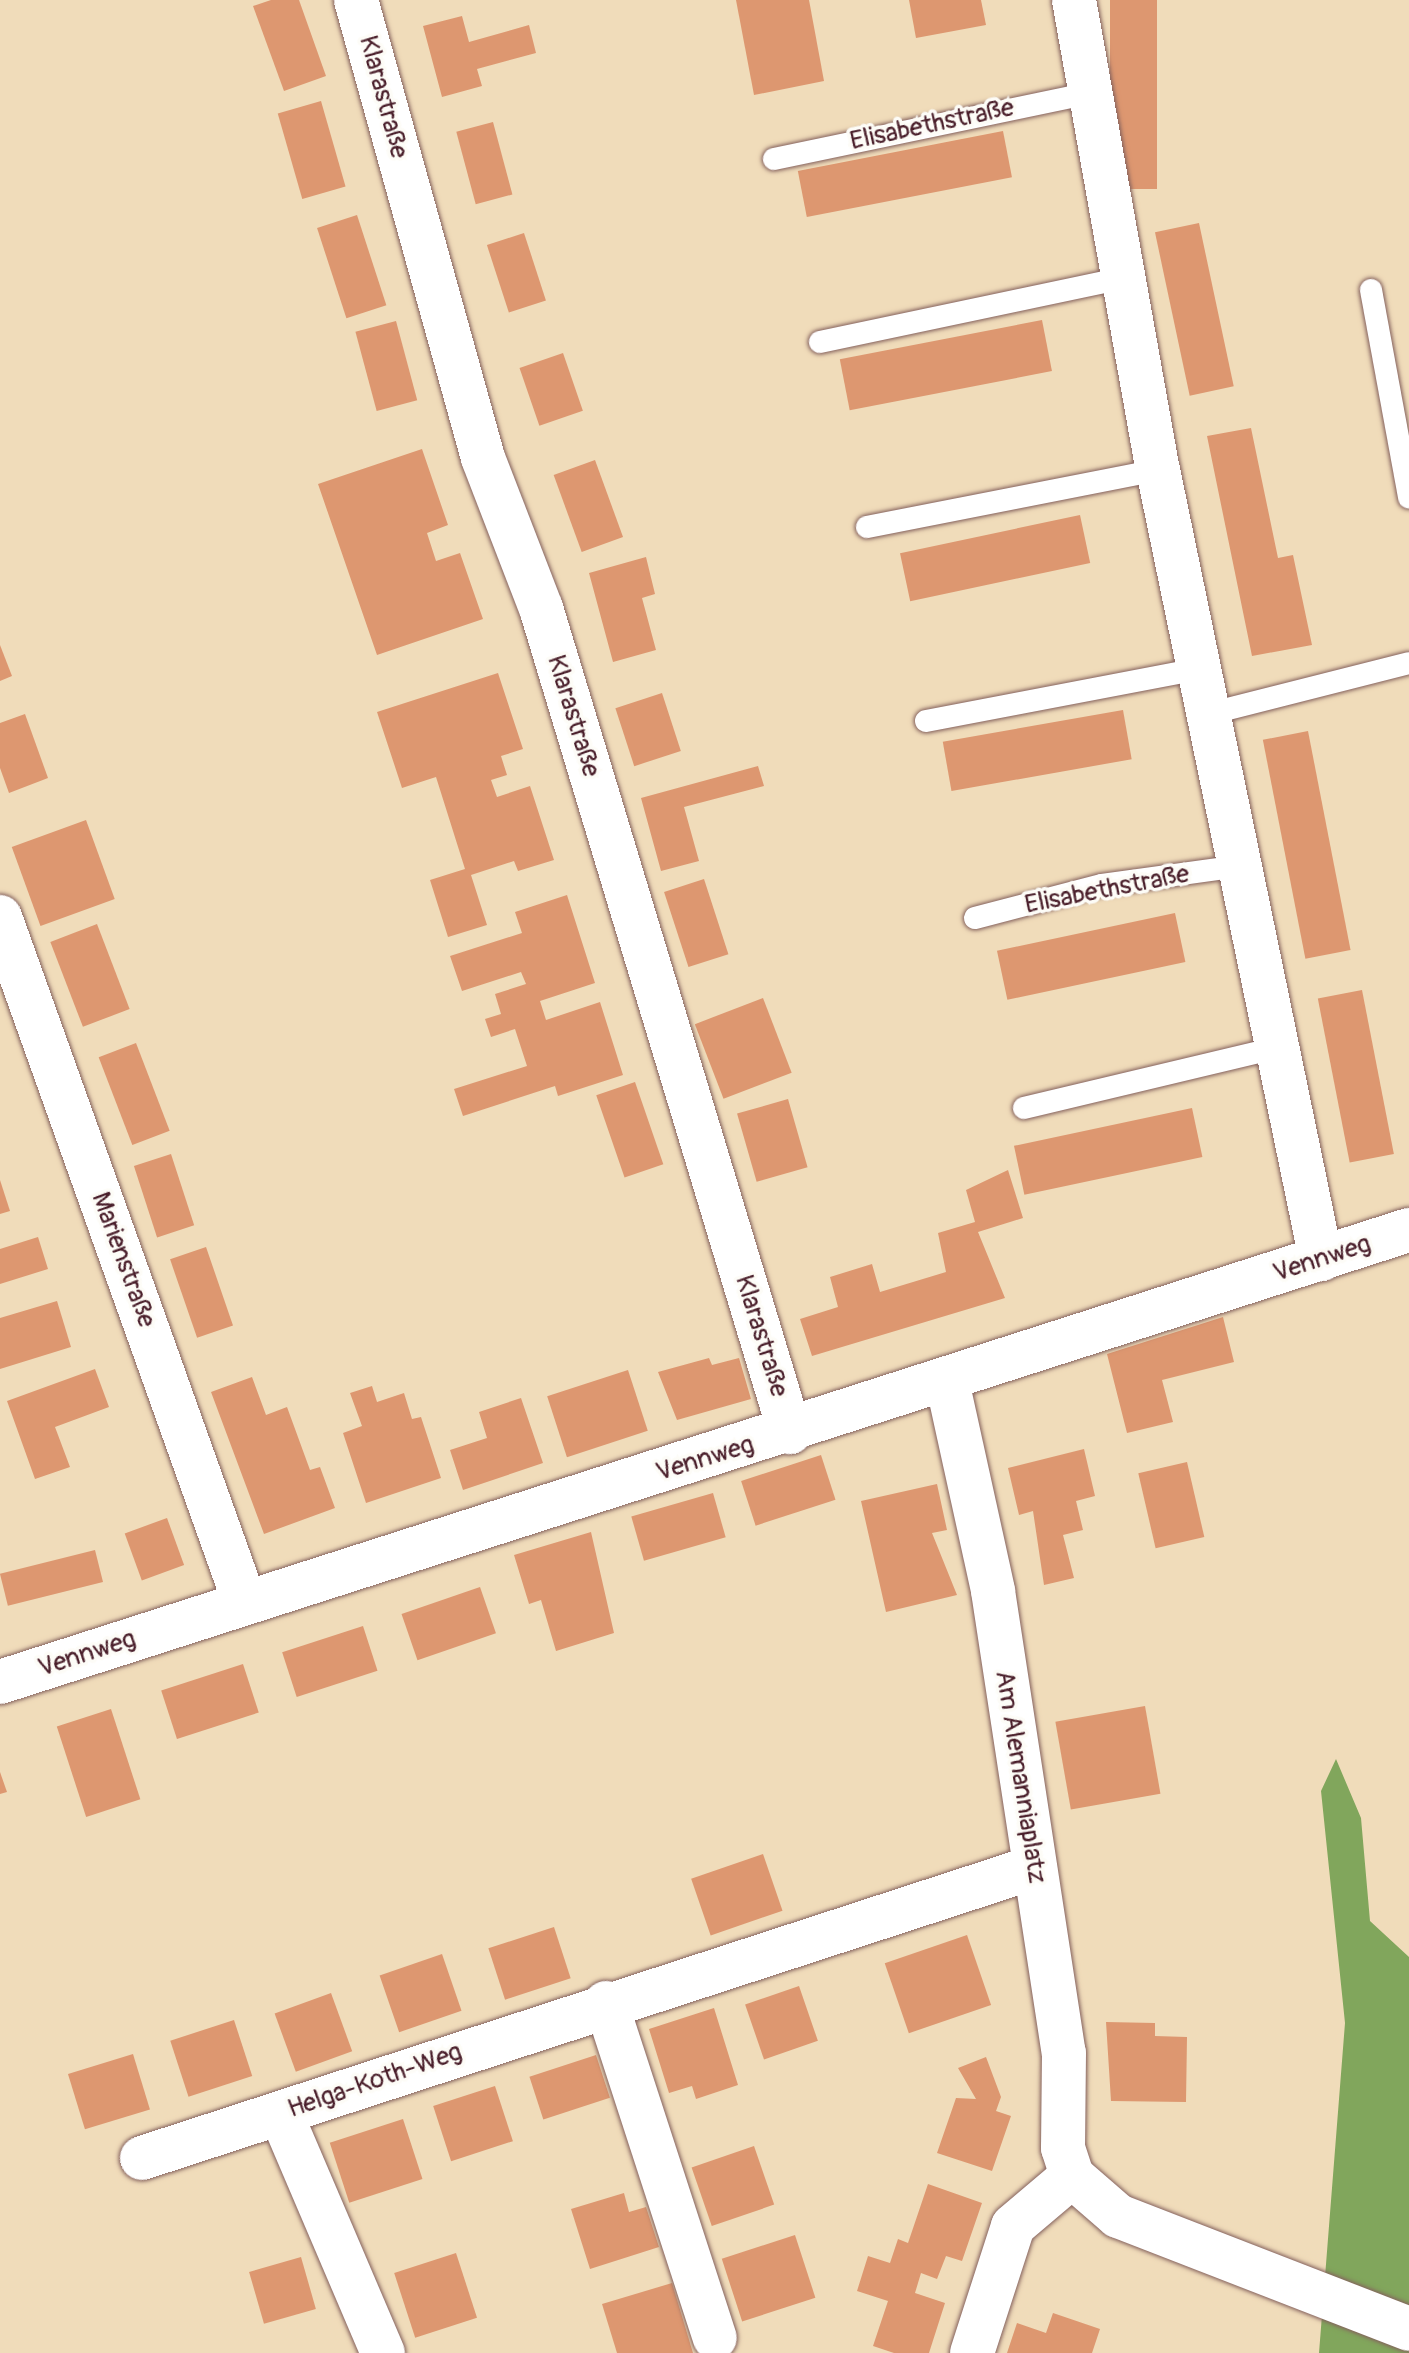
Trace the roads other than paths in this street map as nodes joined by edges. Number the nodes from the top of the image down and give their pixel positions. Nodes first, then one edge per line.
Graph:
1 (356, 0) edge
2 (1074, 0) edge
3 (1090, 93) junction
4 (774, 159) dead end
5 (1123, 278) junction
6 (1371, 290) dead end
7 (820, 342) dead end
8 (1158, 470) junction
9 (1409, 498) edge
10 (867, 527) dead end
11 (1409, 663) edge
12 (1203, 668) junction
13 (1212, 713) junction
14 (926, 721) dead end
15 (1239, 866) junction
16 (0, 917) edge
17 (975, 918) dead end
18 (1275, 1048) junction
19 (1024, 1108) dead end
20 (1409, 1230) edge
21 (1321, 1259) junction
22 (947, 1381) junction
23 (790, 1432) junction
24 (245, 1603) junction
25 (0, 1682) edge
26 (1035, 1867) junction
27 (606, 2003) junction
28 (281, 2114) junction
29 (142, 2158) dead end
30 (1072, 2176) junction
31 (1409, 2329) edge
32 (715, 2338) dead end
33 (383, 2353) edge
34 (972, 2353) edge

1 - 23 street, Klarastraße
2 - 3 street
3 - 4 lane, Elisabethstraße
3 - 5 street
5 - 7 lane
5 - 8 street
6 - 9 lane
8 - 10 lane
8 - 12 street
11 - 13 lane
12 - 13 street
12 - 14 lane
13 - 15 street
15 - 17 lane, Elisabethstraße
15 - 18 street
16 - 24 street, Marienstraße
18 - 19 lane
18 - 21 street
20 - 21 street, Vennweg
21 - 22 street, Vennweg
22 - 23 street, Vennweg
22 - 26 street, Am Alemanniaplatz
23 - 24 street, Vennweg
24 - 25 street, Vennweg
26 - 27 street, Helga-Koth-Weg
26 - 30 street, Am Alemanniaplatz
27 - 28 street, Helga-Koth-Weg
27 - 32 street
28 - 29 street, Helga-Koth-Weg
28 - 33 street
30 - 31 street
30 - 34 street

